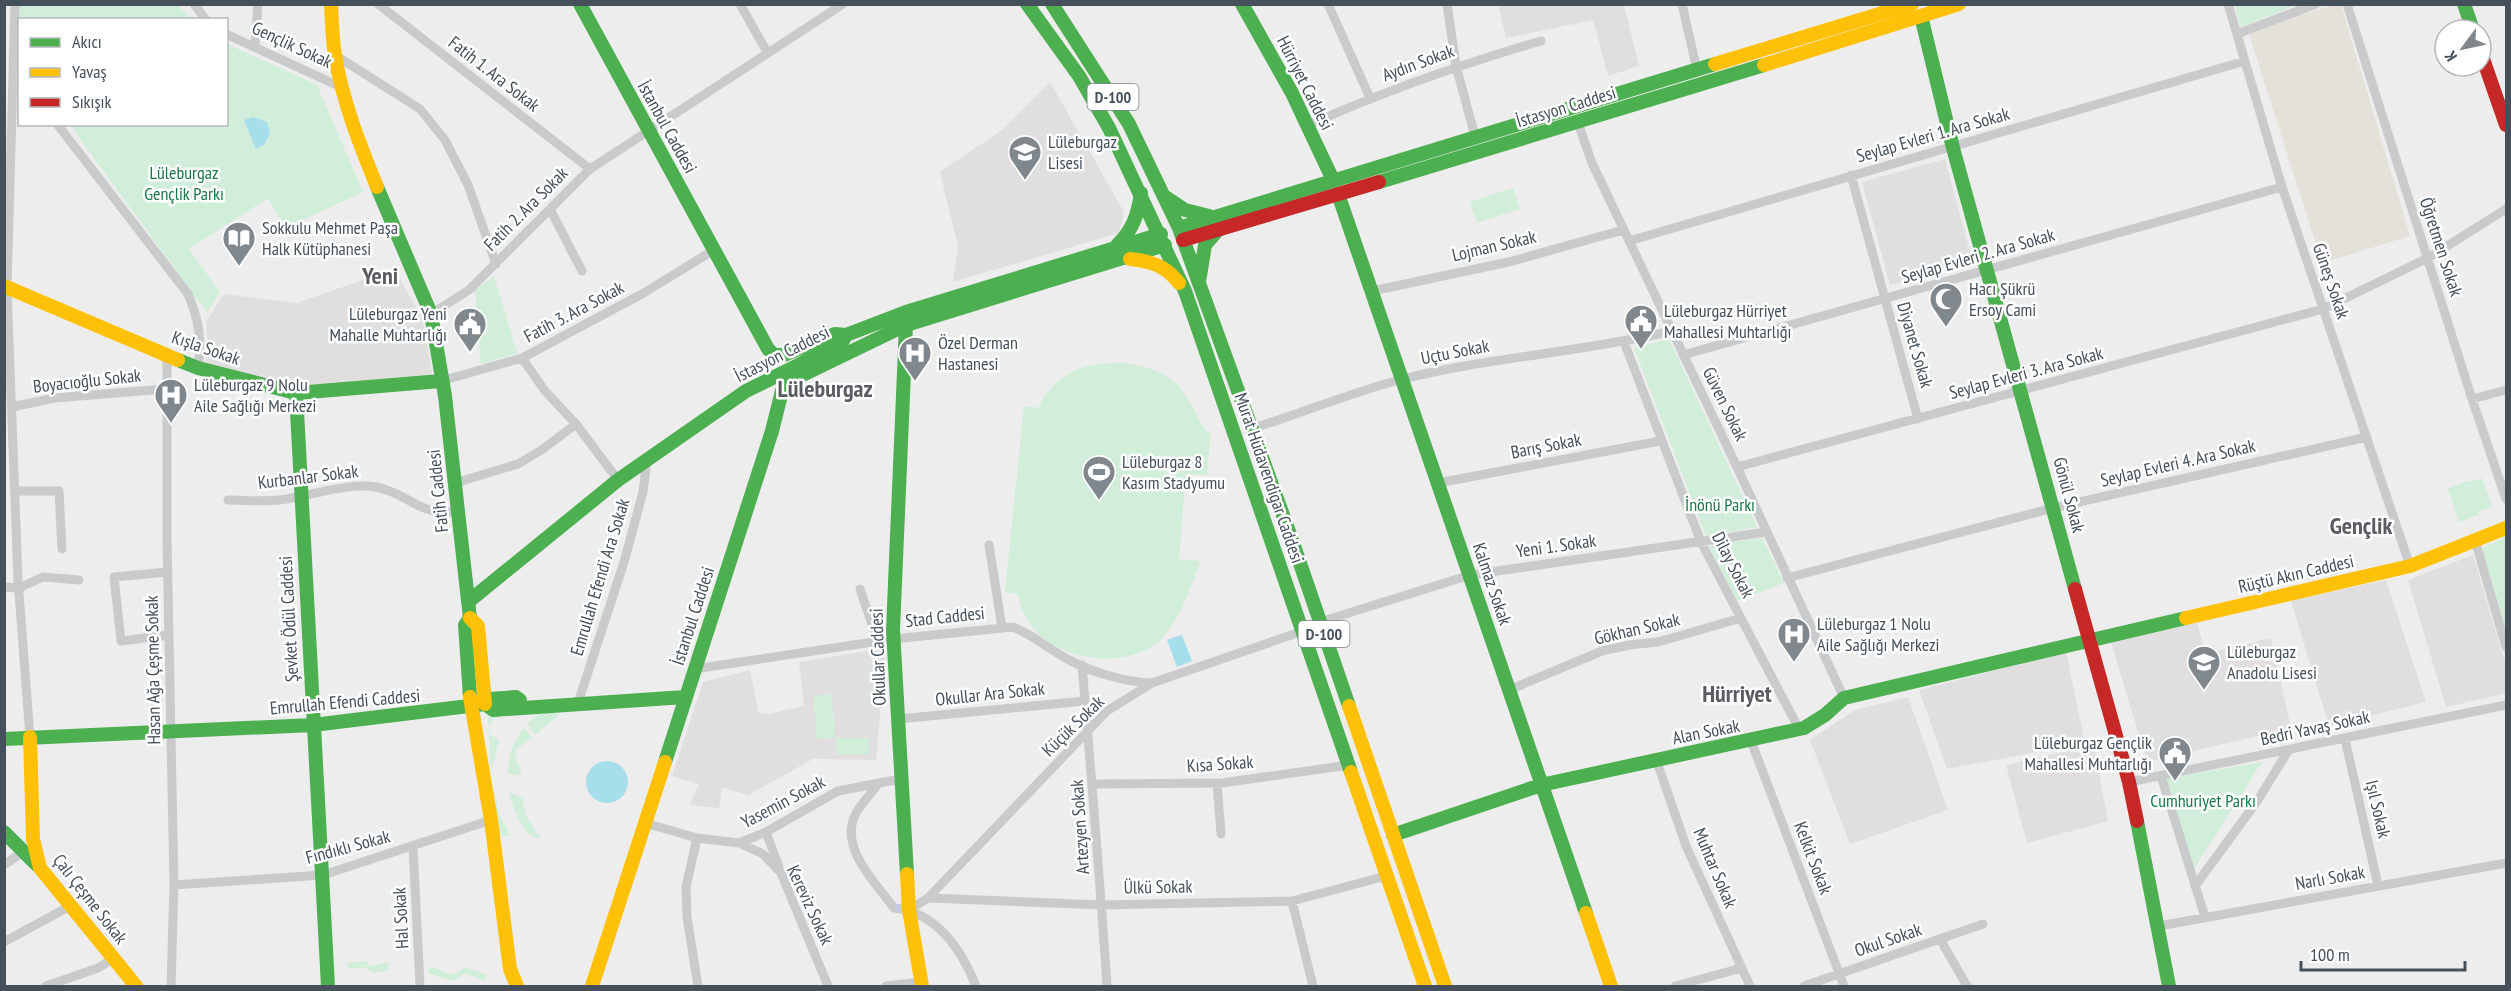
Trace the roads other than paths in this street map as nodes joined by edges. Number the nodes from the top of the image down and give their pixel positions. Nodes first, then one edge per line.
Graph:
1 (15, 4) edge
2 (194, 4) edge
3 (258, 4) edge
4 (331, 4) edge
5 (378, 4) edge
6 (580, 4) edge
7 (740, 4) edge
8 (843, 4) edge
9 (1027, 4) edge
10 (1052, 4) edge
11 (1242, 4) edge
12 (1328, 4) edge
13 (1447, 4) edge
14 (1682, 4) edge
15 (1912, 4) edge
16 (1959, 4) edge
17 (2228, 4) edge
18 (2316, 4) edge
19 (2347, 4) edge
20 (1888, 8) edge
21 (1920, 10) edge
22 (204, 18) edge
23 (2237, 34) junction
24 (228, 35) edge
25 (1542, 40) dead end
26 (255, 46) junction
27 (767, 52) junction
28 (335, 55) junction
29 (2245, 61) junction
30 (1456, 66) junction
31 (16, 72) edge
32 (1699, 76) junction
33 (2490, 78) edge
34 (343, 88) junction
35 (1370, 98) junction
36 (1573, 107) junction
37 (1578, 123) junction
38 (2506, 123) edge
39 (1308, 125) junction
40 (59, 126) edge
41 (648, 130) junction
42 (1475, 136) junction
43 (1953, 148) junction
44 (1480, 152) junction
45 (590, 169) junction
46 (1851, 175) junction
47 (1332, 180) junction
48 (2282, 187) junction
49 (1141, 193) junction
50 (1338, 194) junction
51 (1164, 196) junction
52 (550, 209) junction
53 (2506, 209) edge
54 (1218, 221) junction
55 (1623, 230) junction
56 (1181, 234) junction
57 (1163, 239) junction
58 (1629, 241) junction
59 (1113, 249) junction
60 (714, 250) junction
61 (1124, 258) junction
62 (2428, 258) junction
63 (496, 264) junction
64 (582, 271) dead end
65 (1988, 271) junction
66 (1199, 282) junction
67 (6, 287) edge
68 (1185, 291) junction
69 (1372, 291) junction
70 (1885, 299) junction
71 (2324, 309) junction
72 (431, 314) junction
73 (906, 319) junction
74 (1672, 331) junction
75 (846, 335) junction
76 (1624, 342) junction
77 (166, 353) junction
78 (1683, 355) junction
79 (522, 358) junction
80 (198, 368) junction
81 (1402, 380) junction
82 (441, 381) junction
83 (165, 389) junction
84 (2506, 390) edge
85 (2022, 392) junction
86 (296, 393) junction
87 (2472, 399) junction
88 (12, 407) junction
89 (1918, 419) junction
90 (576, 424) junction
91 (1251, 429) junction
92 (2367, 437) junction
93 (1660, 441) junction
94 (647, 460) junction
95 (1737, 467) junction
96 (618, 480) junction
97 (455, 483) junction
98 (1438, 483) junction
99 (15, 491) junction
100 (300, 495) junction
101 (2506, 499) edge
102 (228, 500) dead end
103 (2054, 508) junction
104 (458, 511) junction
105 (2506, 528) edge
106 (1766, 532) junction
107 (2475, 540) junction
108 (1701, 542) junction
109 (989, 545) dead end
110 (62, 549) dead end
111 (2410, 566) junction
112 (168, 572) junction
113 (1470, 575) junction
114 (1788, 578) junction
115 (79, 580) dead end
116 (4, 587) edge
117 (19, 588) junction
118 (860, 589) dead end
119 (468, 602) junction
120 (1741, 618) junction
121 (1320, 622) junction
122 (1002, 628) junction
123 (1303, 632) junction
124 (168, 635) junction
125 (894, 639) junction
126 (2089, 640) junction
127 (878, 642) junction
128 (2506, 647) edge
129 (1082, 665) junction
130 (694, 669) junction
131 (1152, 684) junction
132 (1509, 690) junction
133 (685, 697) junction
134 (1844, 698) junction
135 (1085, 701) junction
136 (578, 703) junction
137 (2506, 705) edge
138 (478, 706) junction
139 (898, 719) junction
140 (313, 725) junction
141 (1799, 729) junction
142 (171, 732) junction
143 (1087, 733) junction
144 (30, 737) junction
145 (4, 739) edge
146 (2345, 739) junction
147 (1751, 741) junction
148 (2288, 751) junction
149 (1656, 759) junction
150 (1348, 765) junction
151 (2162, 776) junction
152 (902, 779) junction
153 (2129, 782) junction
154 (879, 783) junction
155 (1217, 783) junction
156 (1094, 784) junction
157 (1541, 785) junction
158 (491, 820) junction
159 (645, 823) junction
160 (4, 832) edge
161 (766, 832) junction
162 (1221, 834) dead end
163 (1393, 836) junction
164 (697, 838) junction
165 (739, 843) junction
166 (413, 847) junction
167 (24, 850) junction
168 (2506, 863) edge
169 (4, 865) edge
170 (40, 868) junction
171 (781, 873) junction
172 (322, 875) junction
173 (1386, 876) junction
174 (174, 885) junction
175 (2378, 885) junction
176 (2195, 886) junction
177 (928, 898) junction
178 (1292, 901) junction
179 (1102, 904) junction
180 (70, 906) junction
181 (909, 910) junction
182 (2205, 918) junction
183 (1983, 924) dead end
184 (2159, 926) junction
185 (1940, 939) junction
186 (4, 942) edge
187 (114, 958) junction
188 (1742, 968) junction
189 (1839, 974) junction
190 (922, 984) edge
191 (46, 987) edge
192 (136, 987) edge
193 (171, 987) edge
194 (328, 987) edge
195 (420, 987) edge
196 (517, 987) edge
197 (592, 987) edge
198 (698, 987) edge
199 (828, 987) edge
200 (886, 987) edge
201 (976, 987) edge
202 (1107, 987) edge
203 (1312, 987) edge
204 (1425, 987) edge
205 (1445, 987) edge
206 (1611, 987) edge
207 (1675, 987) edge
208 (1750, 987) edge
209 (1804, 987) edge
210 (1844, 987) edge
211 (1967, 987) edge
212 (2169, 987) edge

1 - 31 street, Çalı Çeşme Sokak
2 - 22 street
3 - 26 street
4 - 28 main road, Fatih Caddesi
5 - 45 street, Fatih 1. Ara Sokak
6 - 41 main road, İstanbul Caddesi
7 - 27 street
8 - 27 street, Fatih 2. Ara Sokak
9 - 49 main road, Murat Hüdavendigar Caddesi / D-100
10 - 51 main road, Murat Hüdavendigar Caddesi / D-100
11 - 39 main road, Hürriyet Caddesi
12 - 35 street
13 - 30 street
14 - 32 street
15 - 20 main road, İstasyon Caddesi
16 - 21 main road, İstasyon Caddesi
17 - 23 street, Güneş Sokak
18 - 23 street
19 - 62 street, Öğretmen Sokak
20 - 32 main road, İstasyon Caddesi
21 - 32 main road, İstasyon Caddesi
21 - 43 main road, Gönül Sokak
23 - 29 street, Güneş Sokak
24 - 26 street, Gençlik Sokak
25 - 30 street, Aydın Sokak
26 - 34 street, Gençlik Sokak
27 - 41 street, Fatih 2. Ara Sokak
28 - 34 main road, Fatih Caddesi
28 - 63 street
29 - 43 street, Seylap Evleri 1. Ara Sokak
29 - 48 street, Güneş Sokak
30 - 35 street, Aydın Sokak
30 - 42 street
31 - 67 street, Çalı Çeşme Sokak
32 - 36 main road, İstasyon Caddesi
32 - 37 main road, İstasyon Caddesi
33 - 38 main road
34 - 72 main road, Fatih Caddesi
35 - 39 street, Aydın Sokak
36 - 37 main road
36 - 42 main road, İstasyon Caddesi
37 - 44 main road, İstasyon Caddesi
37 - 55 street, Güven Sokak
39 - 47 main road, Hürriyet Caddesi
40 - 80 street
41 - 45 street, Fatih 2. Ara Sokak
41 - 60 main road, İstanbul Caddesi
42 - 44 main road
42 - 47 main road, İstasyon Caddesi
43 - 46 street, Seylap Evleri 1. Ara Sokak
43 - 65 main road, Gönül Sokak
44 - 50 main road, İstasyon Caddesi
45 - 52 street, Fatih 2. Ara Sokak
46 - 58 street, Seylap Evleri 1. Ara Sokak
46 - 70 street, Diyanet Sokak
47 - 50 main road, Hürriyet Caddesi
47 - 54 main road, İstasyon Caddesi
48 - 65 street, Seylap Evleri 2. Ara Sokak
48 - 71 street, Güneş Sokak
49 - 57 main road, Murat Hüdavendigar Caddesi / D-100
49 - 59 main road
50 - 54 main road, İstasyon Caddesi
50 - 69 main road, Kalmaz Sokak
51 - 54 main road
51 - 56 main road, Murat Hüdavendigar Caddesi / D-100
52 - 63 street, Fatih 2. Ara Sokak
52 - 64 street
53 - 62 street, Seylap Evleri 3. Ara Sokak
54 - 56 main road, İstasyon Caddesi
54 - 66 main road
55 - 58 street, Güven Sokak
55 - 69 street, Lojman Sokak
56 - 57 main road, İstasyon Caddesi
56 - 66 main road, Murat Hüdavendigar Caddesi / D-100
57 - 59 main road, İstasyon Caddesi
57 - 61 main road, İstasyon Caddesi
57 - 68 main road, Murat Hüdavendigar Caddesi / D-100
58 - 74 street, Güven Sokak
59 - 73 main road, İstasyon Caddesi
60 - 75 main road, İstanbul Caddesi
60 - 79 street, Fatih 3. Ara Sokak
61 - 68 main road
61 - 73 main road, İstasyon Caddesi
62 - 71 street, Seylap Evleri 3. Ara Sokak
62 - 87 street, Öğretmen Sokak
63 - 72 street, Fatih 2. Ara Sokak
65 - 70 street, Seylap Evleri 2. Ara Sokak
65 - 85 main road, Gönül Sokak
66 - 91 main road, Murat Hüdavendigar Caddesi / D-100
67 - 77 main road, Kışla Sokak
67 - 88 street, Çalı Çeşme Sokak
68 - 123 main road, Murat Hüdavendigar Caddesi / D-100
69 - 81 main road, Kalmaz Sokak
70 - 78 street, Seylap Evleri 2. Ara Sokak
70 - 89 street, Diyanet Sokak
71 - 85 street, Seylap Evleri 3. Ara Sokak
71 - 92 street, Güneş Sokak
72 - 82 main road, Fatih Caddesi
73 - 75 main road, İstasyon Caddesi
73 - 125 main road, Okullar Caddesi
73 - 130 main road, İstanbul Caddesi
74 - 76 street, Uçtu Sokak
74 - 78 street, Güven Sokak
75 - 94 main road, İstasyon Caddesi
76 - 81 street, Uçtu Sokak
76 - 93 street, Dilay Sokak
77 - 80 main road, Kışla Sokak
77 - 83 street, Hasan Ağa Çeşme Sokak
78 - 95 street, Güven Sokak
79 - 82 street, Fatih 3. Ara Sokak
79 - 90 street
80 - 86 main road, Kışla Sokak
81 - 91 street, Uçtu Sokak
81 - 98 main road, Kalmaz Sokak
82 - 86 main road, Kışla Sokak
82 - 97 main road, Fatih Caddesi
83 - 88 street, Boyacıoğlu Sokak
83 - 112 street, Hasan Ağa Çeşme Sokak
84 - 87 street
85 - 89 street, Seylap Evleri 3. Ara Sokak
85 - 103 main road, Gönül Sokak
86 - 100 main road, Şevket Ödül Caddesi
87 - 101 street, Öğretmen Sokak
88 - 99 street, Çalı Çeşme Sokak
89 - 95 street, Seylap Evleri 3. Ara Sokak
90 - 96 street
90 - 97 street
91 - 121 main road, Murat Hüdavendigar Caddesi / D-100
92 - 103 street, Seylap Evleri 4. Ara Sokak
92 - 111 street, Güneş Sokak
93 - 98 street, Barış Sokak
93 - 108 street, Dilay Sokak
94 - 96 main road, İstasyon Caddesi
94 - 136 street, Emrullah Efendi Ara Sokak
95 - 106 street, Güven Sokak
96 - 119 main road, İstasyon Caddesi
97 - 104 main road, Fatih Caddesi
98 - 113 main road, Kalmaz Sokak
99 - 110 street
99 - 117 street, Çalı Çeşme Sokak
100 - 102 street, Kurbanlar Sokak
100 - 104 street, Kurbanlar Sokak
100 - 140 main road, Şevket Ödül Caddesi
103 - 114 street, Seylap Evleri 4. Ara Sokak
103 - 126 main road, Gönül Sokak
104 - 119 main road, Fatih Caddesi
105 - 107 main road, Rüştü Akın Caddesi
106 - 108 street, Yeni 1. Sokak
106 - 114 street, Güven Sokak
107 - 111 main road, Rüştü Akın Caddesi
107 - 128 street
108 - 113 street, Yeni 1. Sokak
108 - 120 street, Dilay Sokak
109 - 122 street
111 - 126 main road, Rüştü Akın Caddesi
112 - 124 street, Hasan Ağa Çeşme Sokak
112 - 124 street
113 - 121 street, Yeni 1. Sokak
113 - 132 main road, Kalmaz Sokak
114 - 134 street, Güven Sokak
115 - 117 street
116 - 117 street
117 - 144 street, Çalı Çeşme Sokak
118 - 127 street
119 - 138 main road, Fatih Caddesi
120 - 132 street, Gökhan Sokak
120 - 141 street, Dilay Sokak
121 - 163 main road, Murat Hüdavendigar Caddesi / D-100
122 - 125 street, Stad Caddesi
122 - 129 street, Stad Caddesi
123 - 131 street, Küçük Sokak
123 - 150 main road, Murat Hüdavendigar Caddesi / D-100
124 - 142 street, Hasan Ağa Çeşme Sokak
125 - 127 street, Stad Caddesi
125 - 139 main road, Okullar Caddesi
126 - 134 main road, Alan Sokak
126 - 153 main road, Gönül Sokak
127 - 130 street, Stad Caddesi
129 - 131 street, Stad Caddesi
129 - 135 street, Artezyen Sokak
130 - 133 main road, İstanbul Caddesi
131 - 143 street, Küçük Sokak
132 - 157 main road, Kalmaz Sokak
133 - 136 main road, Emrullah Efendi Caddesi
133 - 159 main road, İstanbul Caddesi
134 - 141 main road, Alan Sokak
135 - 139 street, Okullar Ara Sokak
135 - 143 street, Artezyen Sokak
136 - 138 main road, Emrullah Efendi Caddesi
137 - 146 street, Bedri Yavaş Sokak
138 - 140 main road, Emrullah Efendi Caddesi
138 - 158 main road, Fatih Caddesi
139 - 152 main road, Okullar Caddesi
140 - 142 main road, Emrullah Efendi Caddesi
140 - 172 main road, Şevket Ödül Caddesi
141 - 147 main road, Alan Sokak
142 - 144 main road, Emrullah Efendi Caddesi
142 - 174 street, Hasan Ağa Çeşme Sokak
143 - 156 street, Artezyen Sokak
143 - 177 street, Küçük Sokak
144 - 145 main road, Emrullah Efendi Caddesi
144 - 170 main road, Çalı Çeşme Sokak
146 - 148 street, Bedri Yavaş Sokak
146 - 175 street, Işıl Sokak
147 - 149 main road, Alan Sokak
147 - 189 street, Kelkit Sokak
148 - 151 street, Bedri Yavaş Sokak
148 - 176 street
149 - 157 main road, Alan Sokak
149 - 188 street, Muhtar Sokak
150 - 155 street, Kısa Sokak
150 - 173 main road, Murat Hüdavendigar Caddesi / D-100
151 - 153 street, Bedri Yavaş Sokak
151 - 176 street
152 - 154 street, Yasemin Sokak
152 - 181 main road, Okullar Caddesi
153 - 184 main road, Gönül Sokak
154 - 161 street, Yasemin Sokak
154 - 181 street
155 - 156 street, Kısa Sokak
155 - 162 street
156 - 179 street, Artezyen Sokak
157 - 163 main road, Alan Sokak
157 - 206 main road, Kalmaz Sokak
158 - 166 street, Fındıklı Sokak
158 - 196 main road, Fatih Caddesi
159 - 164 street, Kereviz Sokak
159 - 197 main road, İstanbul Caddesi
160 - 167 main road
161 - 165 street, Yasemin Sokak
161 - 171 street
163 - 205 main road, Murat Hüdavendigar Caddesi / D-100
164 - 165 street, Kereviz Sokak
164 - 198 street
165 - 171 street, Kereviz Sokak
166 - 172 street, Fındıklı Sokak
166 - 195 street, Hal Sokak
167 - 169 street
167 - 170 main road
168 - 175 street, Narlı Sokak
170 - 180 main road, Çalı Çeşme Sokak
171 - 199 street, Kereviz Sokak
172 - 174 street, Fındıklı Sokak
172 - 194 main road, Şevket Ödül Caddesi
173 - 178 street, Ülkü Sokak
173 - 204 main road, Murat Hüdavendigar Caddesi / D-100
174 - 193 street, Hasan Ağa Çeşme Sokak
175 - 182 street, Narlı Sokak
176 - 182 street
177 - 179 street, Ülkü Sokak
177 - 181 street, Küçük Sokak
178 - 179 street, Ülkü Sokak
178 - 203 street
179 - 202 street, Artezyen Sokak
180 - 186 street
180 - 187 main road, Çalı Çeşme Sokak
181 - 190 main road, Okullar Caddesi
181 - 201 street
182 - 184 street, Narlı Sokak
183 - 185 street, Okul Sokak
184 - 212 main road, Gönül Sokak
185 - 189 street, Okul Sokak
185 - 211 street
187 - 191 street
187 - 192 main road, Çalı Çeşme Sokak
188 - 207 street
188 - 208 street, Muhtar Sokak
189 - 209 street, Okul Sokak
189 - 210 street, Kelkit Sokak
190 - 200 street

